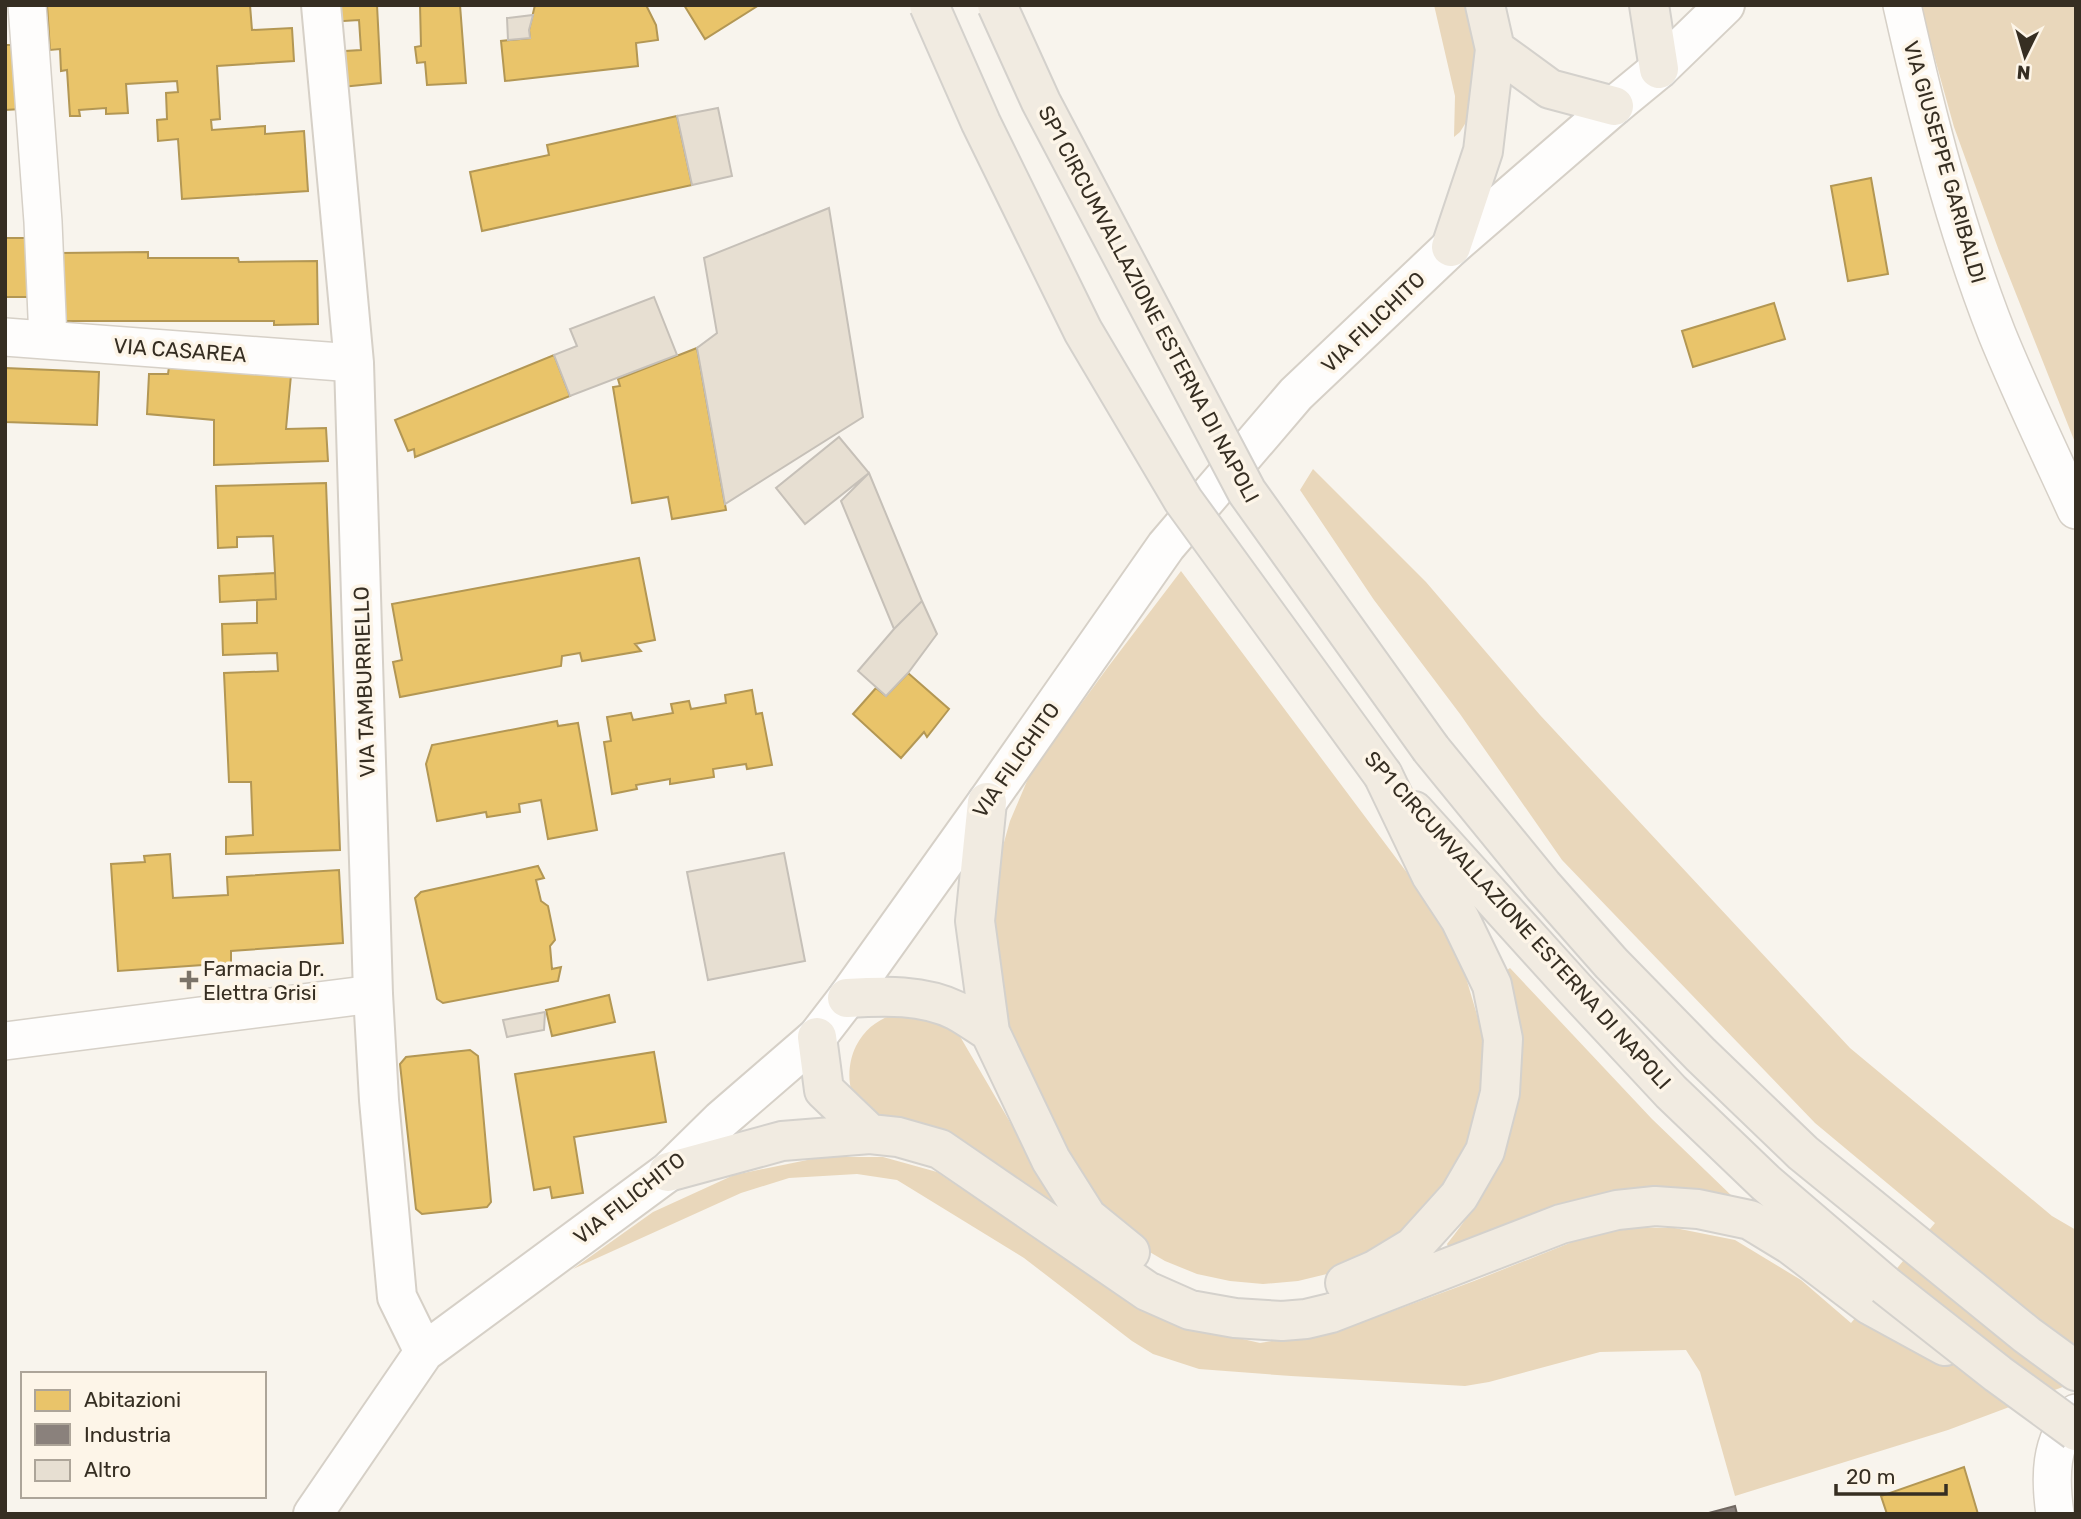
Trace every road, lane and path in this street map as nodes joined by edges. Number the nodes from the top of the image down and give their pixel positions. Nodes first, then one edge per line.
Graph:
1 (27, 5) edge
2 (321, 5) edge
3 (929, 5) edge
4 (997, 5) edge
5 (1485, 5) edge
6 (1649, 5) edge
7 (1725, 5) edge
8 (1902, 5) edge
9 (1495, 49) junction
10 (1659, 69) junction
11 (1614, 106) junction
12 (1451, 247) junction
13 (5, 337) edge
14 (48, 340) junction
15 (354, 363) junction
16 (2076, 510) edge
17 (1382, 775) junction
18 (987, 802) junction
19 (373, 994) junction
20 (847, 998) junction
21 (990, 1032) junction
22 (817, 1037) junction
23 (5, 1041) edge
24 (870, 1133) junction
25 (668, 1172) junction
26 (1877, 1295) junction
27 (424, 1352) junction
28 (2076, 1371) edge
29 (2076, 1413) edge
30 (2076, 1431) edge
31 (313, 1514) edge
32 (2055, 1514) edge

1 - 14 street
2 - 15 street, VIA TAMBURRIELLO
3 - 17 highway, SP1 CIRCUMVALLAZIONE ESTERNA DI NAPOLI, bridge
4 - 28 highway, SP1 CIRCUMVALLAZIONE ESTERNA DI NAPOLI, bridge
5 - 9 highway
6 - 10 highway
7 - 10 street, VIA FILICHITO
8 - 16 street, VIA GIUSEPPE GARIBALDI
9 - 11 highway
9 - 12 highway
10 - 11 street, VIA FILICHITO
11 - 12 street, VIA FILICHITO
12 - 18 street, VIA FILICHITO
13 - 14 street, VIA CASAREA
14 - 15 street, VIA CASAREA
15 - 19 street, VIA TAMBURRIELLO
17 - 21 highway
17 - 26 highway, SP1 CIRCUMVALLAZIONE ESTERNA DI NAPOLI
18 - 20 street, VIA FILICHITO
18 - 21 highway
19 - 23 street
19 - 27 street, VIA TAMBURRIELLO
20 - 21 highway
20 - 22 street, VIA FILICHITO
22 - 24 highway
22 - 25 street, VIA FILICHITO
24 - 25 highway
24 - 26 highway
25 - 27 street, VIA FILICHITO
26 - 30 highway, SP1 CIRCUMVALLAZIONE ESTERNA DI NAPOLI, bridge
27 - 31 street, VIA FILICHITO
29 - 32 street

